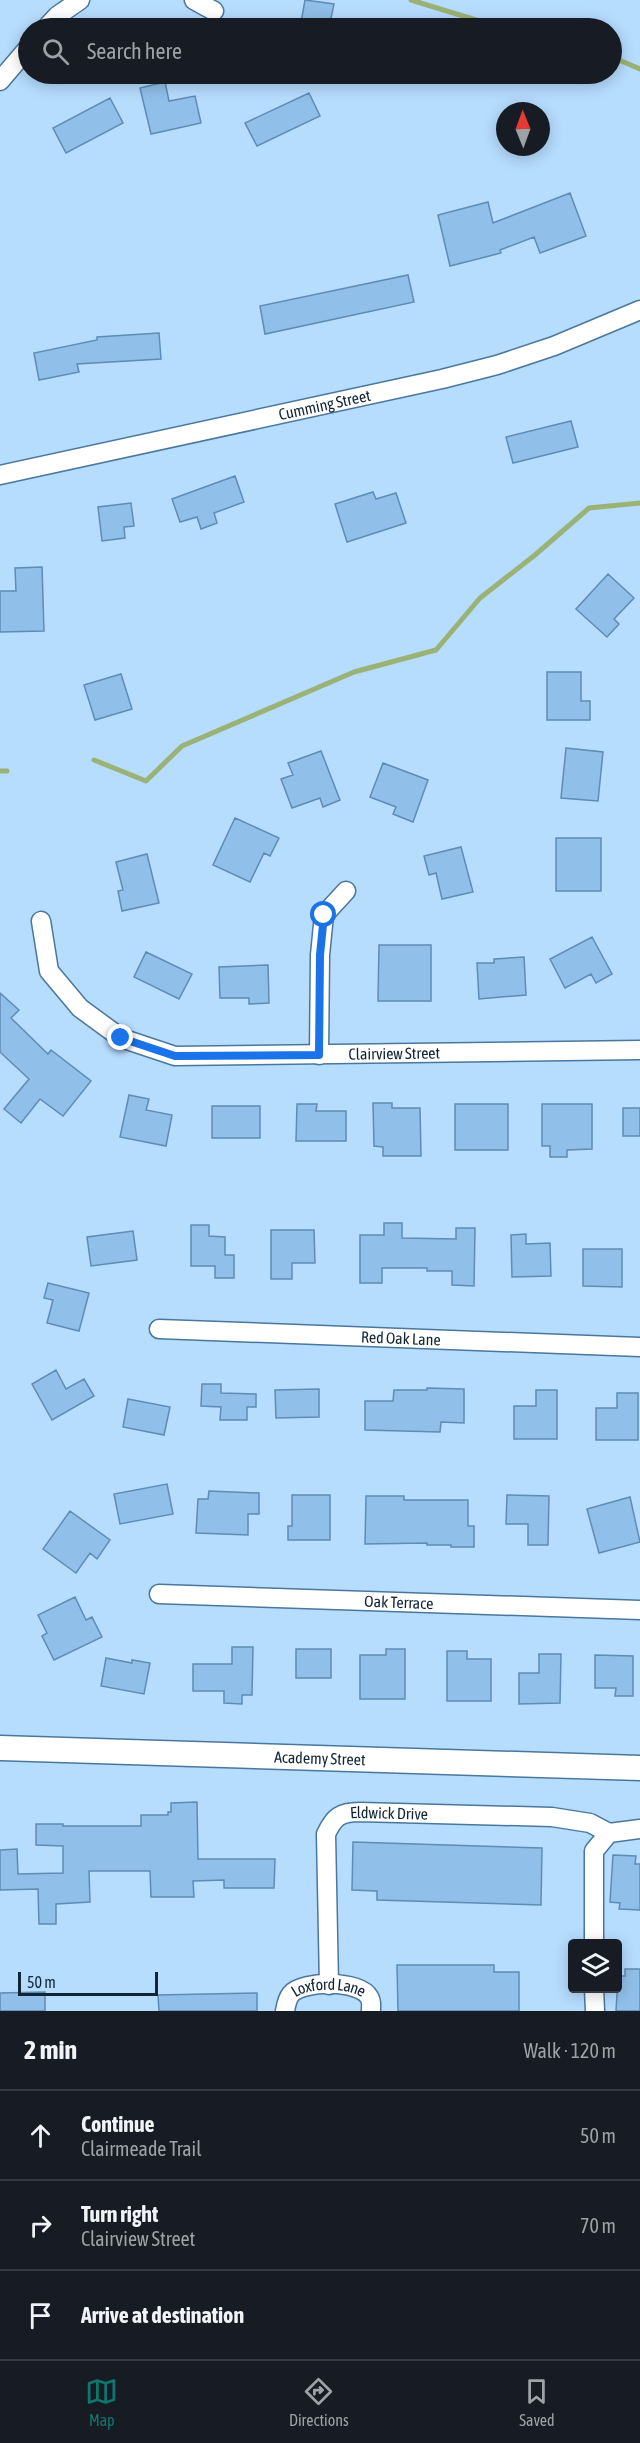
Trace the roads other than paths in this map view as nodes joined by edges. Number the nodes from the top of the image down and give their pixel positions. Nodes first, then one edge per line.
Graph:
1 (80, 0) edge
2 (194, 0) edge
3 (214, 11) dead end
4 (55, 18) edge
5 (18, 60) edge
6 (0, 81) edge
7 (640, 310) edge
8 (0, 475) edge
9 (346, 891) dead end
10 (41, 921) dead end
11 (640, 1050) edge
12 (319, 1055) junction
13 (159, 1329) dead end
14 (640, 1347) edge
15 (159, 1593) dead end
16 (640, 1610) edge
17 (0, 1748) edge
18 (640, 1768) edge
19 (640, 1829) edge
20 (609, 1833) junction
21 (594, 1939) edge
22 (329, 1985) junction
23 (594, 1993) edge
24 (285, 2011) edge
25 (371, 2011) edge
26 (595, 2011) edge

1 - 4 street
2 - 3 street
5 - 6 street
7 - 8 street, Cumming Street
9 - 12 street
10 - 12 street, Clairview Street
11 - 12 street, Clairview Street
13 - 14 street, Red Oak Lane
15 - 16 street, Oak Terrace
17 - 18 street, Academy Street
19 - 20 street
20 - 21 street
20 - 22 street, Eldwick Drive
22 - 24 street, Loxford Lane
22 - 25 street, Loxford Lane
23 - 26 street

